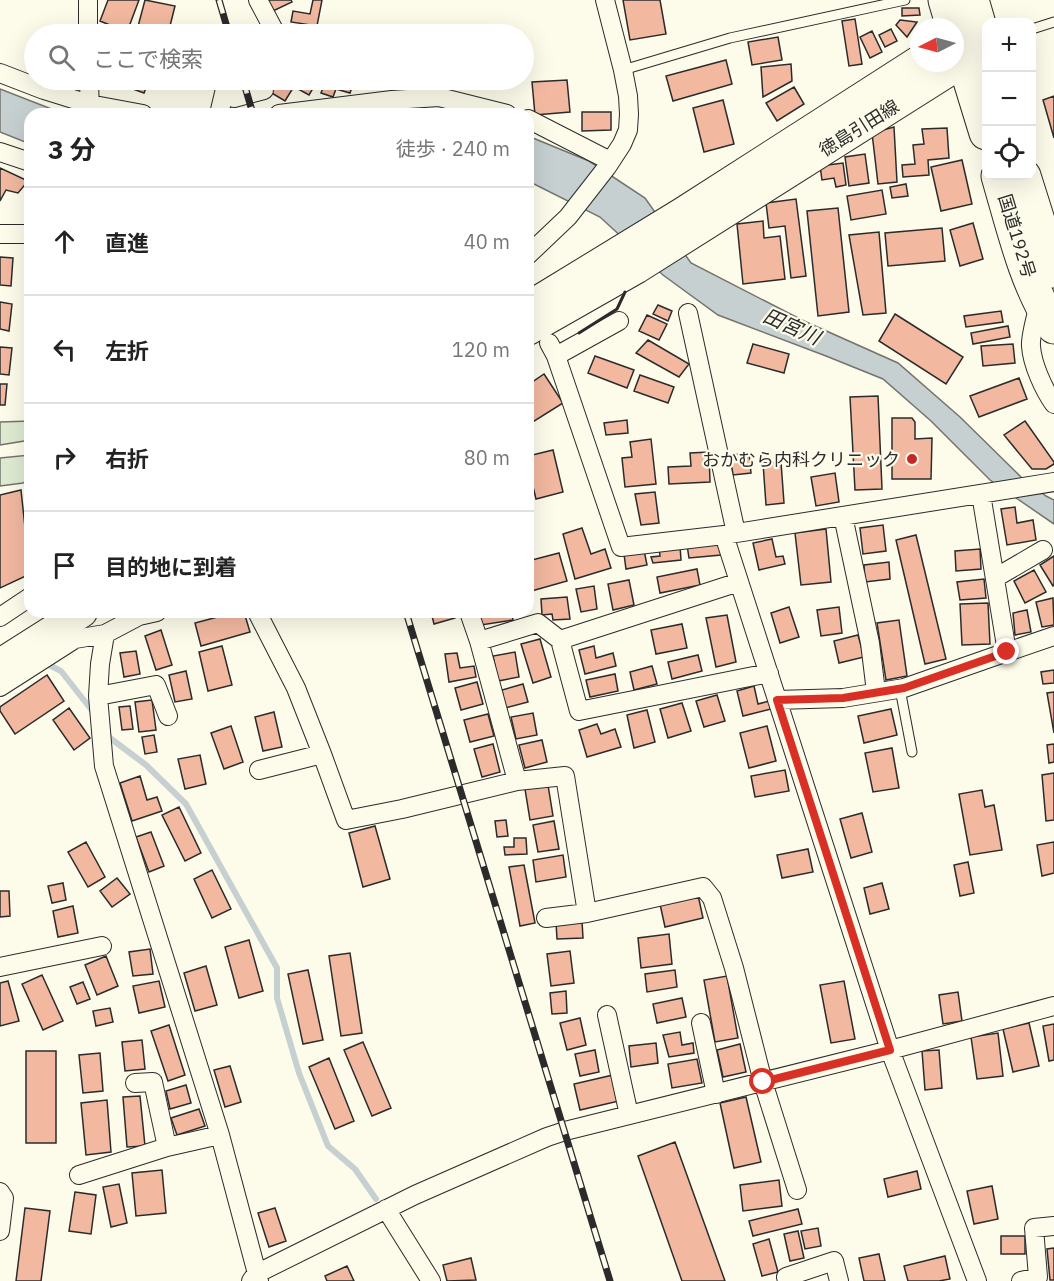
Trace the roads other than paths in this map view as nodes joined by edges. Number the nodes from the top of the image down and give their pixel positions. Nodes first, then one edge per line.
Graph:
1 (88, 0) edge
2 (258, 0) edge
3 (605, 0) edge
4 (904, 0) edge
5 (945, 0) edge
6 (972, 0) edge
7 (1054, 22) edge
8 (88, 24) edge
9 (271, 24) edge
10 (1036, 27) edge
11 (968, 43) edge
12 (910, 67) edge
13 (623, 70) junction
14 (0, 73) edge
15 (24, 82) edge
16 (44, 90) edge
17 (88, 90) edge
18 (252, 90) edge
19 (265, 90) edge
20 (87, 108) edge
21 (89, 108) edge
22 (220, 108) edge
23 (271, 108) edge
24 (327, 108) edge
25 (483, 108) edge
26 (534, 122) edge
27 (986, 126) edge
28 (0, 152) edge
29 (24, 160) edge
30 (609, 164) junction
31 (1000, 180) edge
32 (1025, 180) edge
33 (693, 219) junction
34 (0, 234) edge
35 (24, 234) edge
36 (534, 249) edge
37 (626, 261) junction
38 (1054, 271) edge
39 (534, 304) edge
40 (688, 313) dead end
41 (1047, 314) edge
42 (619, 321) dead end
43 (544, 343) edge
44 (1054, 404) edge
45 (1046, 483) edge
46 (990, 493) junction
47 (843, 516) junction
48 (730, 534) junction
49 (1043, 550) dead end
50 (995, 578) junction
51 (739, 582) junction
52 (24, 601) edge
53 (0, 617) edge
54 (35, 618) edge
55 (73, 618) edge
56 (131, 618) edge
57 (260, 618) edge
58 (471, 618) edge
59 (105, 634) junction
60 (1054, 636) edge
61 (0, 640) edge
62 (560, 640) junction
63 (479, 641) junction
64 (1007, 652) junction
65 (0, 664) edge
66 (769, 673) junction
67 (0, 687) edge
68 (900, 689) junction
69 (876, 692) junction
70 (777, 700) junction
71 (98, 705) junction
72 (168, 716) dead end
73 (912, 752) dead end
74 (322, 754) junction
75 (260, 770) dead end
76 (517, 782) junction
77 (587, 914) junction
78 (546, 918) dead end
79 (102, 946) dead end
80 (0, 968) edge
81 (1054, 1006) edge
82 (607, 1015) dead end
83 (701, 1023) dead end
84 (890, 1050) junction
85 (763, 1082) junction
86 (135, 1083) dead end
87 (716, 1094) junction
88 (629, 1115) junction
89 (220, 1135) junction
90 (167, 1147) junction
91 (79, 1175) dead end
92 (797, 1190) dead end
93 (0, 1192) edge
94 (386, 1209) junction
95 (1054, 1226) edge
96 (0, 1231) edge
97 (255, 1279) edge
98 (431, 1281) edge
99 (787, 1281) edge
100 (839, 1281) edge
101 (977, 1281) edge
102 (1021, 1281) edge

1 - 8 street
2 - 9 street
3 - 13 street
4 - 13 lane
5 - 11 highway
6 - 11 highway
7 - 10 lane
11 - 27 highway
11 - 33 main road, 徳島引田線
12 - 33 main road, 徳島引田線
13 - 30 street
14 - 15 street
16 - 20 street
17 - 21 street
18 - 22 street
19 - 23 street
24 - 25 street
26 - 30 street
28 - 29 street
30 - 36 street
31 - 41 highway, 国道192号
32 - 38 highway, 国道192号
33 - 37 main road
34 - 35 street
37 - 39 main road
37 - 43 main road
40 - 48 street
41 - 44 street
42 - 43 street
43 - 48 street
45 - 46 street
46 - 47 street
46 - 50 street
47 - 48 street
47 - 69 street
48 - 51 street
49 - 50 street
50 - 64 street
51 - 62 street
51 - 66 street
52 - 53 street
54 - 61 main road
55 - 65 main road
56 - 59 street
57 - 74 street
58 - 63 street
59 - 67 street
59 - 71 street
60 - 64 street
62 - 63 street
62 - 66 street
63 - 76 street
64 - 68 street
66 - 70 street
68 - 69 street
68 - 73 lane
69 - 70 street
70 - 84 street
71 - 72 street
71 - 89 street
74 - 75 street
74 - 76 street
76 - 77 street
77 - 78 street
77 - 85 street
79 - 80 street
81 - 84 street
82 - 88 street
83 - 87 street
84 - 85 street
84 - 101 street
85 - 87 street
85 - 92 street
86 - 90 street
87 - 88 street
88 - 94 street
89 - 90 street
89 - 97 street
90 - 91 street
93 - 96 street
94 - 97 street
94 - 98 street
95 - 102 street
99 - 100 street

